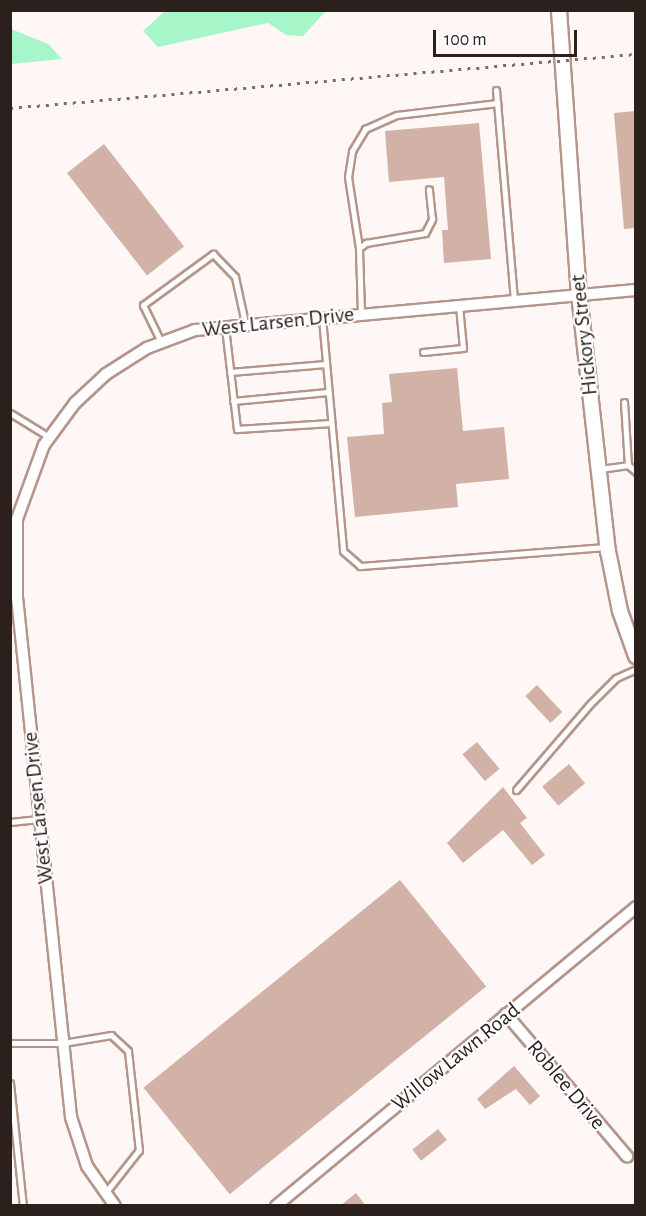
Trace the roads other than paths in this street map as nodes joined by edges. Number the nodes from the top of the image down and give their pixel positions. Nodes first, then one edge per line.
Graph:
1 (559, 10) edge
2 (496, 90) dead end
3 (497, 103) junction
4 (429, 189) dead end
5 (359, 248) junction
6 (636, 290) edge
7 (579, 294) junction
8 (514, 299) junction
9 (459, 304) junction
10 (361, 313) junction
11 (322, 316) junction
12 (245, 323) junction
13 (225, 325) junction
14 (161, 342) junction
15 (423, 352) dead end
16 (326, 364) junction
17 (230, 372) junction
18 (328, 392) junction
19 (234, 401) junction
20 (624, 402) dead end
21 (10, 413) edge
22 (331, 423) junction
23 (49, 437) junction
24 (628, 465) junction
25 (599, 469) junction
26 (636, 472) edge
27 (608, 546) junction
28 (14, 597) edge
29 (636, 656) edge
30 (636, 669) edge
31 (516, 790) dead end
32 (39, 819) junction
33 (10, 822) edge
34 (636, 908) edge
35 (506, 1014) junction
36 (10, 1043) edge
37 (63, 1043) junction
38 (10, 1083) edge
39 (627, 1156) dead end
40 (105, 1194) junction
41 (23, 1206) edge
42 (115, 1206) edge
43 (276, 1206) edge

1 - 7 street, Hickory Street
2 - 3 lane
3 - 5 lane
3 - 8 lane
4 - 5 lane
5 - 10 lane
6 - 7 street, West Larsen Drive
7 - 8 street, West Larsen Drive
7 - 25 street, Hickory Street
8 - 9 street, West Larsen Drive
9 - 10 street, West Larsen Drive
9 - 15 lane
10 - 11 street, West Larsen Drive
11 - 12 street, West Larsen Drive
11 - 16 lane
12 - 13 street, West Larsen Drive
12 - 14 lane
13 - 14 street, West Larsen Drive
13 - 17 lane
14 - 23 street, West Larsen Drive
16 - 17 lane
16 - 18 lane
17 - 19 lane
18 - 19 lane
18 - 22 lane
19 - 22 lane
20 - 24 lane
21 - 23 lane
22 - 27 lane
23 - 28 street, West Larsen Drive
24 - 25 lane
24 - 26 lane
25 - 27 street, Hickory Street
27 - 29 street, Hickory Street
28 - 32 street, West Larsen Drive
30 - 31 lane
32 - 33 lane
32 - 37 street, West Larsen Drive
34 - 35 street, Willow Lawn Road
35 - 39 street, Roblee Drive
35 - 43 street, Willow Lawn Road
36 - 37 lane
37 - 40 street, West Larsen Drive
37 - 40 lane
38 - 41 lane
40 - 42 street, West Larsen Drive

